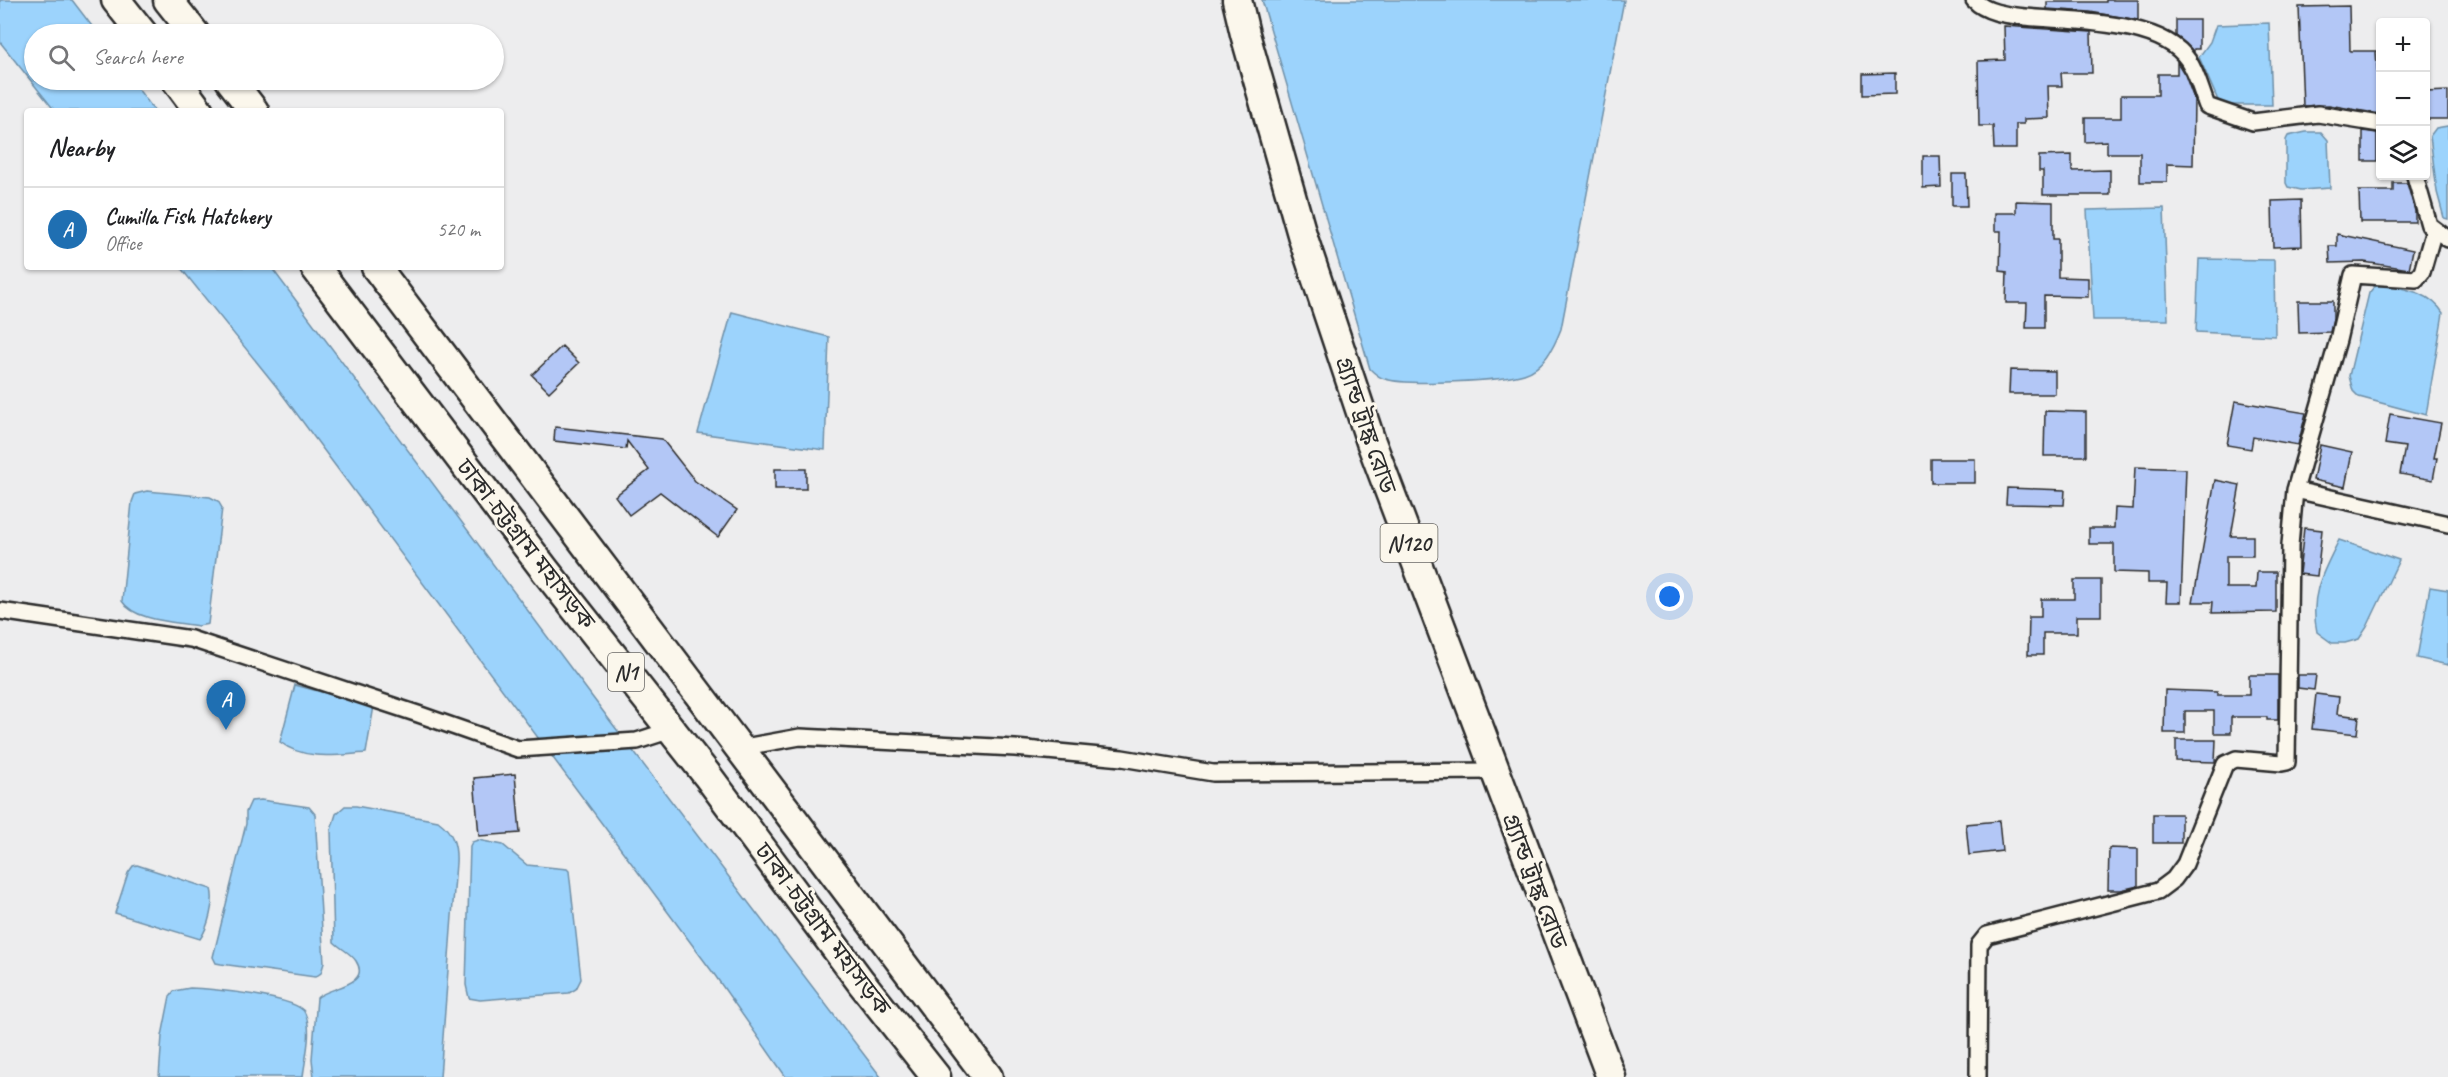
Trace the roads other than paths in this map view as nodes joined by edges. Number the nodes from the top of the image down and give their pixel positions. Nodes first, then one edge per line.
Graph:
1 (116, 0) edge
2 (168, 0) edge
3 (1237, 0) edge
4 (1974, 0) edge
5 (135, 24) edge
6 (187, 24) edge
7 (183, 90) edge
8 (238, 90) edge
9 (197, 108) edge
10 (252, 108) edge
11 (2376, 123) edge
12 (2416, 180) edge
13 (2434, 230) junction
14 (2448, 239) edge
15 (317, 270) edge
16 (377, 270) edge
17 (2295, 490) junction
18 (2448, 524) edge
19 (0, 611) edge
20 (671, 730) junction
21 (739, 748) junction
22 (1494, 771) junction
23 (936, 1077) edge
24 (988, 1077) edge
25 (1611, 1077) edge
26 (1978, 1077) edge

1 - 5 highway
2 - 6 highway
3 - 22 highway, গ্র্যান্ড ট্রাঙ্ক রোড / N120
4 - 11 street
7 - 9 highway
8 - 10 highway
12 - 13 street
13 - 14 street
13 - 17 street
15 - 20 highway, ঢাকা-চট্টগ্রাম মহাসড়ক / N1
16 - 21 highway, ঢাকা-চট্টগ্রাম মহাসড়ক / N1
17 - 18 street
17 - 26 street
19 - 20 street
20 - 23 highway, ঢাকা-চট্টগ্রাম মহাসড়ক / N1
21 - 22 street
21 - 24 highway, ঢাকা-চট্টগ্রাম মহাসড়ক / N1
22 - 25 highway, গ্র্যান্ড ট্রাঙ্ক রোড / N120

